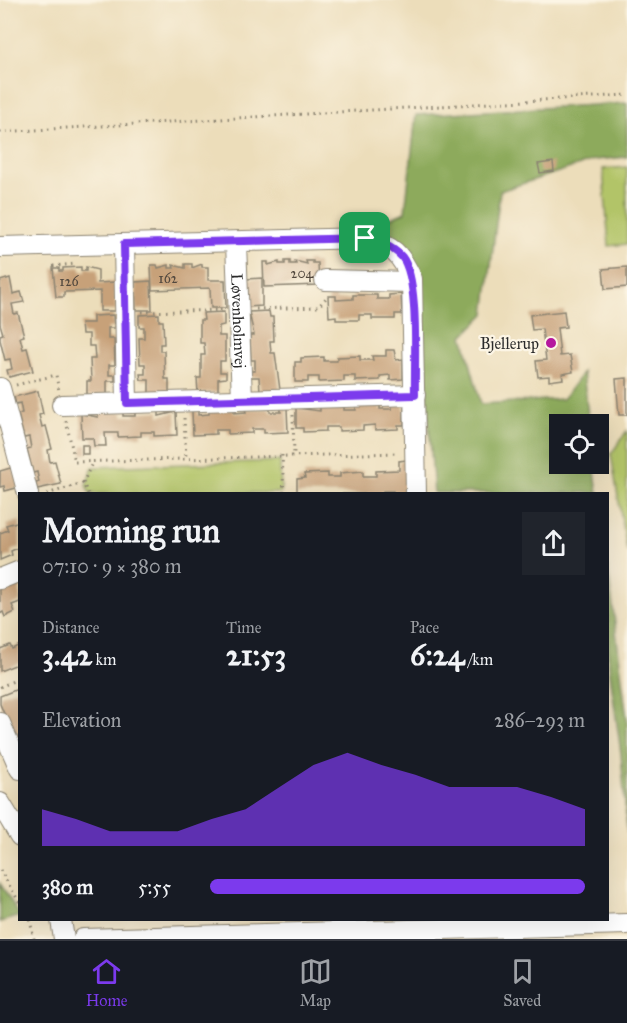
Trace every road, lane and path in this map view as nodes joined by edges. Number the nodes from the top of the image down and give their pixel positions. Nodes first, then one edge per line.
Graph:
1 (627, 95) edge
2 (0, 132) edge
3 (236, 243) junction
4 (124, 244) junction
5 (0, 247) edge
6 (83, 263) dead end
7 (53, 266) dead end
8 (326, 280) joint
9 (412, 282) junction
10 (239, 310) junction
11 (125, 312) junction
12 (0, 388) edge
13 (415, 395) junction
14 (293, 398) junction
15 (242, 399) junction
16 (182, 401) junction
17 (127, 403) junction
18 (62, 405) junction
19 (7, 447) edge
20 (416, 453) junction
21 (282, 455) junction
22 (294, 455) junction
23 (186, 458) junction
24 (93, 461) junction
25 (83, 483) junction
26 (27, 492) edge
27 (54, 492) edge
28 (87, 492) edge
29 (284, 492) edge
30 (416, 492) edge
31 (18, 572) edge
32 (0, 579) edge
33 (18, 679) edge
34 (0, 687) edge
35 (0, 723) edge
36 (18, 764) edge
37 (0, 803) edge
38 (18, 833) edge
39 (0, 870) edge
40 (18, 900) edge
41 (30, 921) edge
42 (61, 921) edge
43 (627, 924) edge
44 (458, 925) edge
45 (34, 939) edge
46 (64, 939) edge
47 (83, 939) edge
48 (143, 939) edge

1 - 2 path
3 - 4 street
3 - 9 street
3 - 10 street, Løvenholmvej
4 - 5 street
4 - 11 street
6 - 7 path
8 - 9 street
8 - 10 path
9 - 13 street
10 - 11 path
10 - 15 street, Løvenholmvej
11 - 17 street
12 - 18 path
12 - 19 street
13 - 14 street
13 - 20 street
14 - 15 street
14 - 22 path
15 - 16 street
16 - 17 street
16 - 23 path
17 - 18 street
18 - 24 path
19 - 26 street
20 - 22 path
20 - 30 street
21 - 22 path
21 - 23 path
21 - 29 path
23 - 24 path
24 - 25 path
25 - 27 path
25 - 28 path
31 - 32 street
33 - 34 path
35 - 36 street
37 - 38 street
39 - 40 path
41 - 45 path
42 - 46 street
43 - 44 street
44 - 48 street
47 - 48 street

